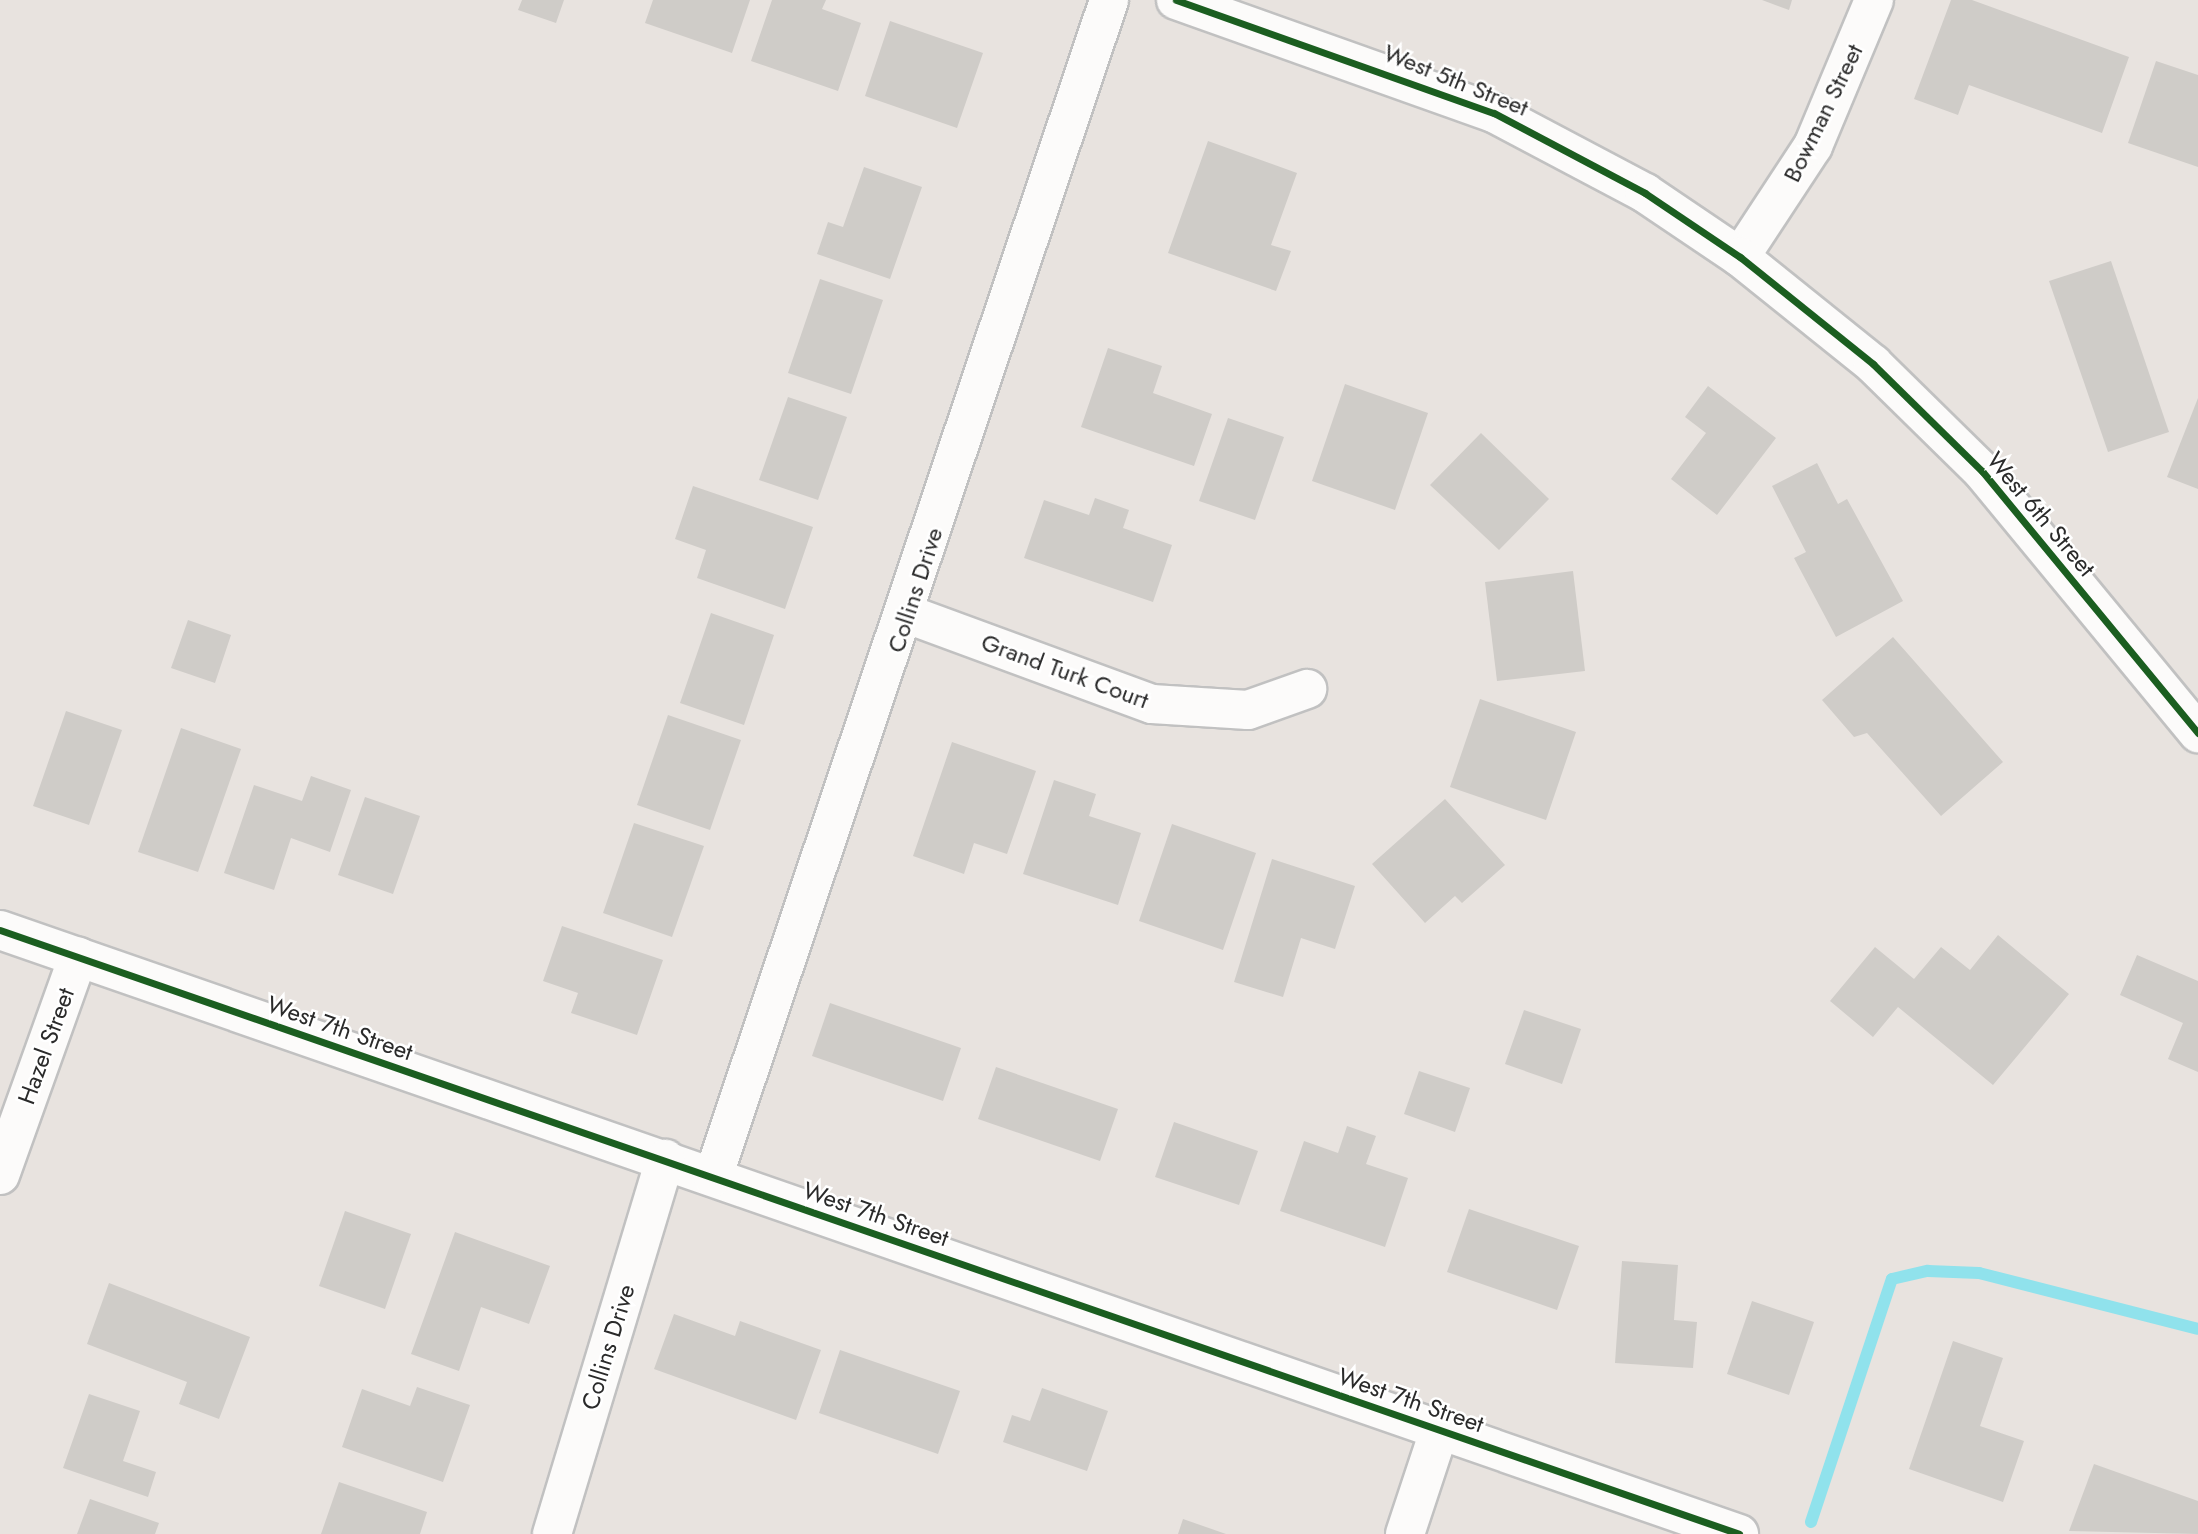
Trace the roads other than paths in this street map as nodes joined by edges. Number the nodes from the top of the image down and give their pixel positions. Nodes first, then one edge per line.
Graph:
1 (1109, 0) edge
2 (1176, 0) edge
3 (1874, 0) edge
4 (1740, 257) junction
5 (908, 614) junction
6 (1307, 689) dead end
7 (2198, 733) edge
8 (0, 930) edge
9 (78, 957) junction
10 (665, 1160) junction
11 (0, 1175) edge
12 (713, 1177) junction
13 (1439, 1431) junction
14 (552, 1534) edge
15 (1405, 1534) edge
16 (1739, 1534) edge

1 - 5 street, Collins Drive
2 - 4 street, West 5th Street
3 - 4 street, Bowman Street
4 - 7 street, West 6th Street
5 - 6 street, Grand Turk Court
5 - 12 street, Collins Drive
8 - 9 street, West 7th Street
9 - 10 street, West 7th Street
9 - 11 street, Hazel Street
10 - 12 street, West 7th Street
10 - 14 street, Collins Drive
12 - 13 street, West 7th Street
13 - 15 street
13 - 16 street, West 7th Street

